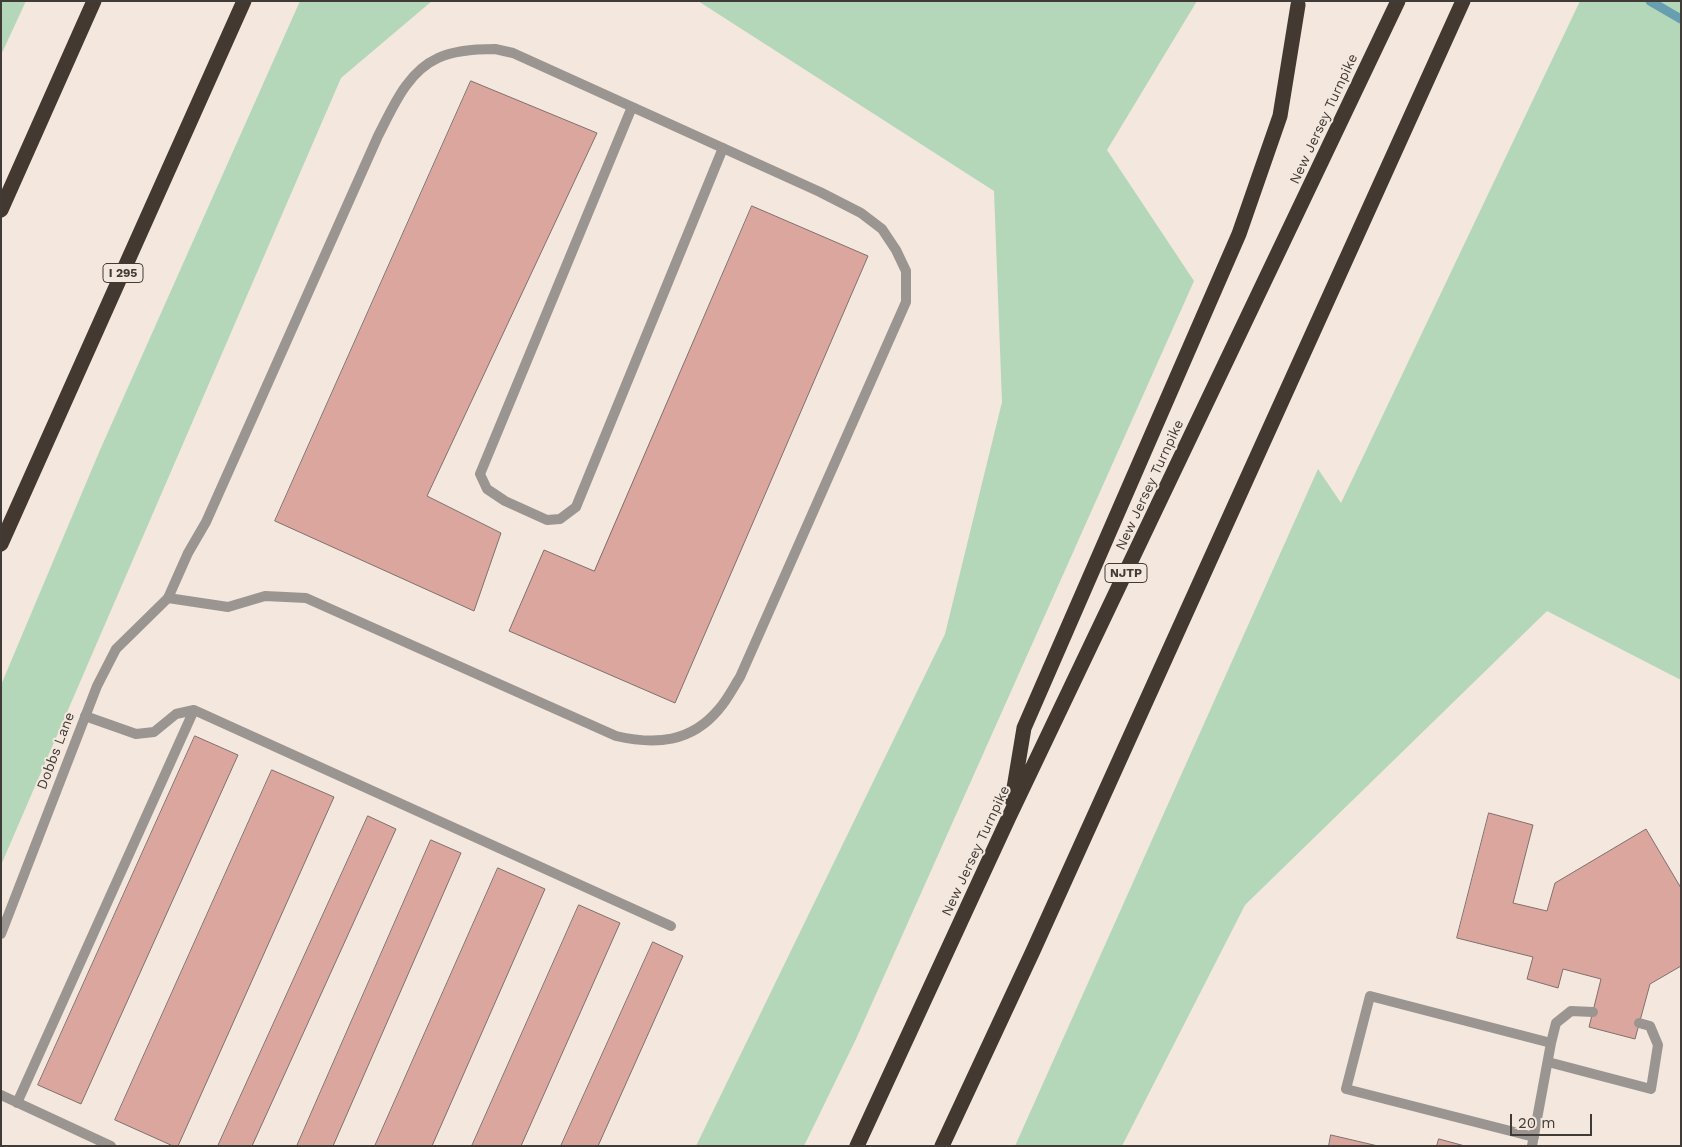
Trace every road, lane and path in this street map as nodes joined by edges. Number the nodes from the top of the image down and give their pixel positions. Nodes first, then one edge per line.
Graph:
1 (94, 1) edge
2 (244, 1) edge
3 (1398, 1) edge
4 (1463, 1) edge
5 (1298, 3) edge
6 (632, 107) junction
7 (723, 148) junction
8 (1, 210) edge
9 (1, 544) edge
10 (168, 598) junction
11 (194, 710) junction
12 (84, 716) junction
13 (1008, 819) junction
14 (671, 926) dead end
15 (1, 934) edge
16 (1592, 1012) dead end
17 (1639, 1023) dead end
18 (1551, 1043) junction
19 (1548, 1062) junction
20 (1, 1095) edge
21 (17, 1102) junction
22 (1533, 1141) edge
23 (111, 1146) edge
24 (857, 1146) edge
25 (942, 1146) edge

1 - 8 highway
2 - 9 highway, I 295
3 - 13 highway, New Jersey Turnpike / NJTP
4 - 25 highway
5 - 13 highway
6 - 7 street
6 - 7 street
6 - 10 street
7 - 10 street
10 - 12 street, Dobbs Lane
11 - 12 street
11 - 14 street
11 - 21 street
12 - 15 street, Dobbs Lane
13 - 24 highway, New Jersey Turnpike / NJTP
16 - 18 street
17 - 19 street
18 - 19 street
18 - 22 street
19 - 22 street
20 - 21 street
21 - 23 street

